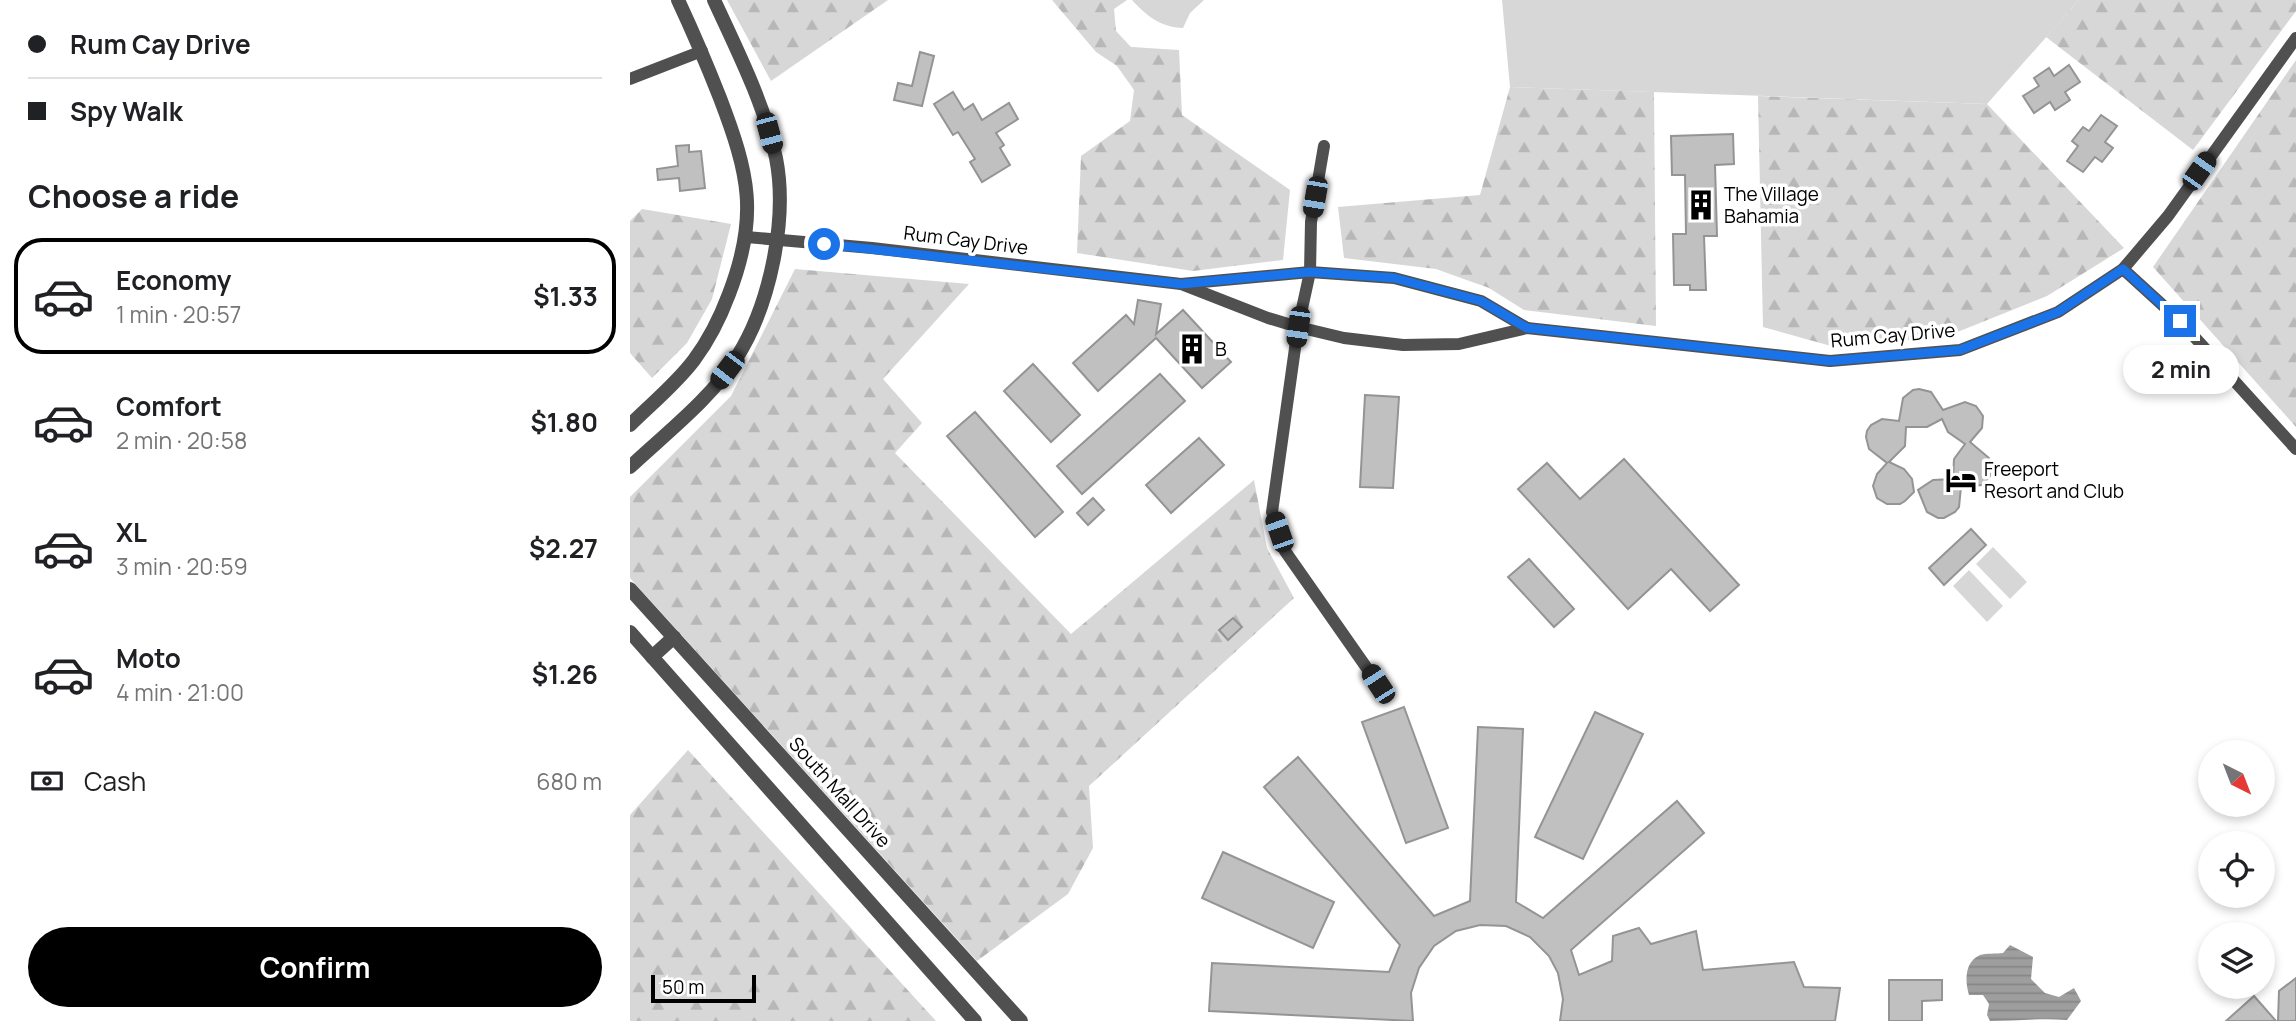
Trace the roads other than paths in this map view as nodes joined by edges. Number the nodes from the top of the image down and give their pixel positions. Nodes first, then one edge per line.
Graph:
1 (678, 0) edge
2 (713, 0) edge
3 (2296, 38) edge
4 (702, 51) junction
5 (630, 79) edge
6 (1324, 146) dead end
7 (746, 237) junction
8 (776, 240) junction
9 (2123, 269) junction
10 (1310, 272) junction
11 (1181, 284) junction
12 (1298, 327) junction
13 (1527, 328) junction
14 (630, 425) edge
15 (2296, 449) edge
16 (630, 467) edge
17 (630, 589) edge
18 (630, 632) edge
19 (674, 637) junction
20 (652, 657) junction
21 (1378, 684) dead end
22 (975, 1021) edge
23 (1021, 1021) edge

1 - 4 street
2 - 8 street
3 - 9 street, Rum Cay Drive
4 - 5 street
4 - 7 street
6 - 10 street
7 - 8 street, Rum Cay Drive
7 - 14 street
8 - 11 street, Rum Cay Drive
8 - 16 street
9 - 13 street, Rum Cay Drive
9 - 15 street
10 - 11 street, Rum Cay Drive
10 - 12 street
10 - 13 street, Rum Cay Drive
11 - 12 street, Rum Cay Drive
12 - 13 street, Rum Cay Drive
12 - 21 street
17 - 19 street, South Mall Drive
18 - 20 street
19 - 20 street
19 - 23 street, South Mall Drive
20 - 22 street

